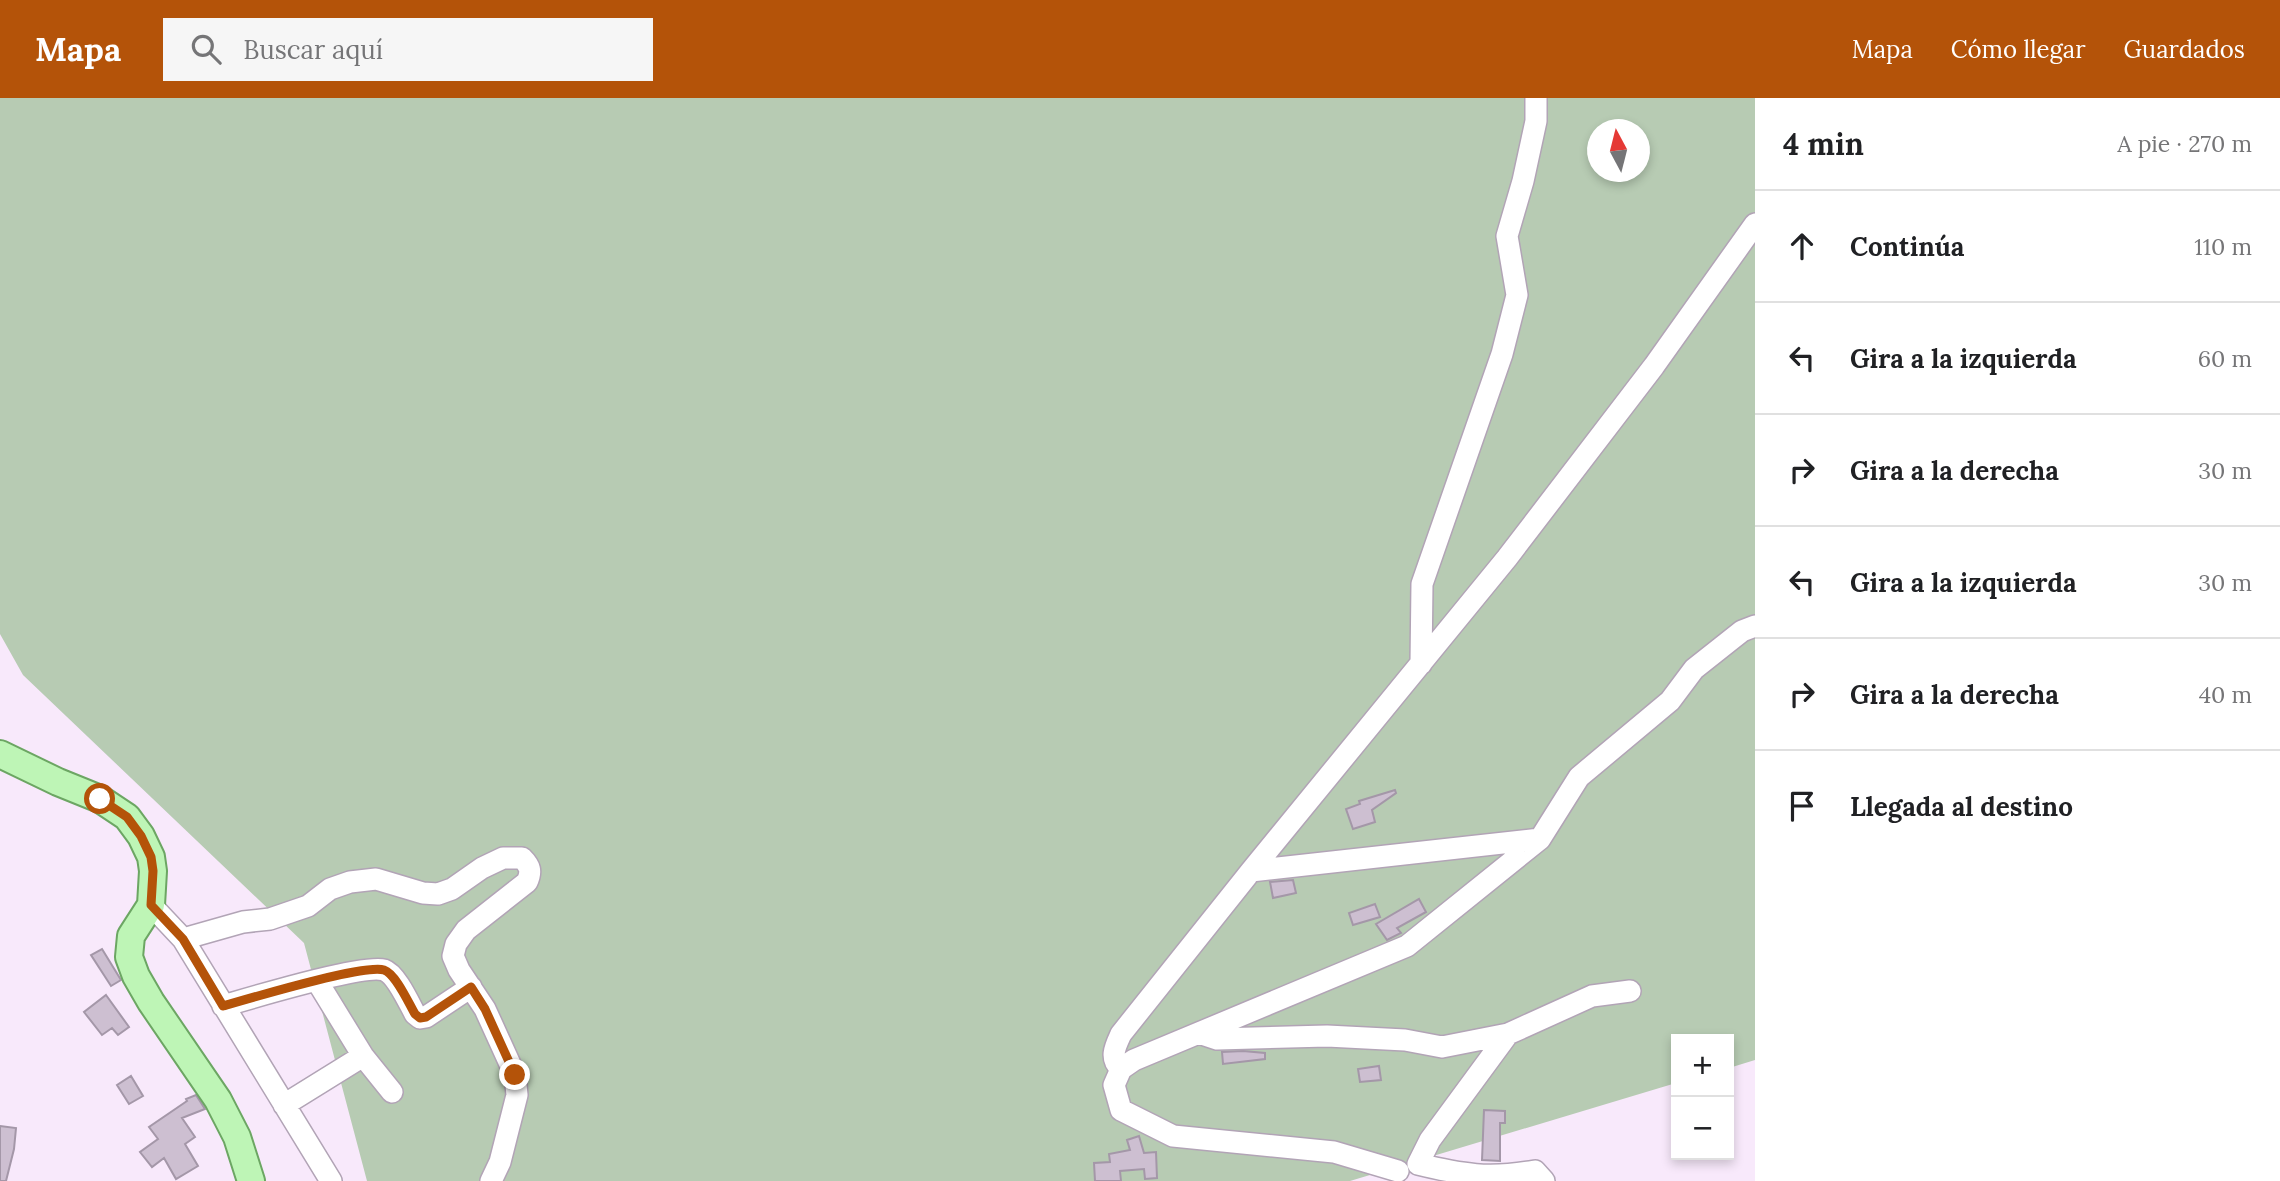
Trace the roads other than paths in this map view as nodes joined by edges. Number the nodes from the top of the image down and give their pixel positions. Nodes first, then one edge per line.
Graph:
1 (1536, 98) edge
2 (1755, 224) edge
3 (1755, 626) edge
4 (1421, 664) junction
5 (0, 754) edge
6 (1540, 839) junction
7 (1251, 871) junction
8 (151, 905) junction
9 (183, 939) junction
10 (317, 981) junction
11 (471, 987) junction
12 (1630, 991) dead end
13 (223, 1006) junction
14 (1199, 1032) junction
15 (1508, 1034) junction
16 (363, 1056) junction
17 (1121, 1069) junction
18 (391, 1092) dead end
19 (284, 1105) junction
20 (1418, 1164) junction
21 (1398, 1171) junction
22 (251, 1181) edge
23 (331, 1181) edge
24 (491, 1181) edge
25 (1368, 1181) edge
26 (1544, 1181) edge

1 - 4 street
2 - 4 street
3 - 6 street
4 - 7 street
5 - 8 main road
6 - 7 street
6 - 14 street
7 - 17 street
8 - 9 street
8 - 22 main road
9 - 11 street
9 - 13 street
10 - 11 street
10 - 13 street
10 - 16 street
11 - 24 street
12 - 15 street
13 - 19 street
14 - 15 street
14 - 17 street
15 - 20 street
16 - 18 street
16 - 19 street
17 - 21 street
19 - 23 street
20 - 21 street
20 - 26 street
21 - 25 street

